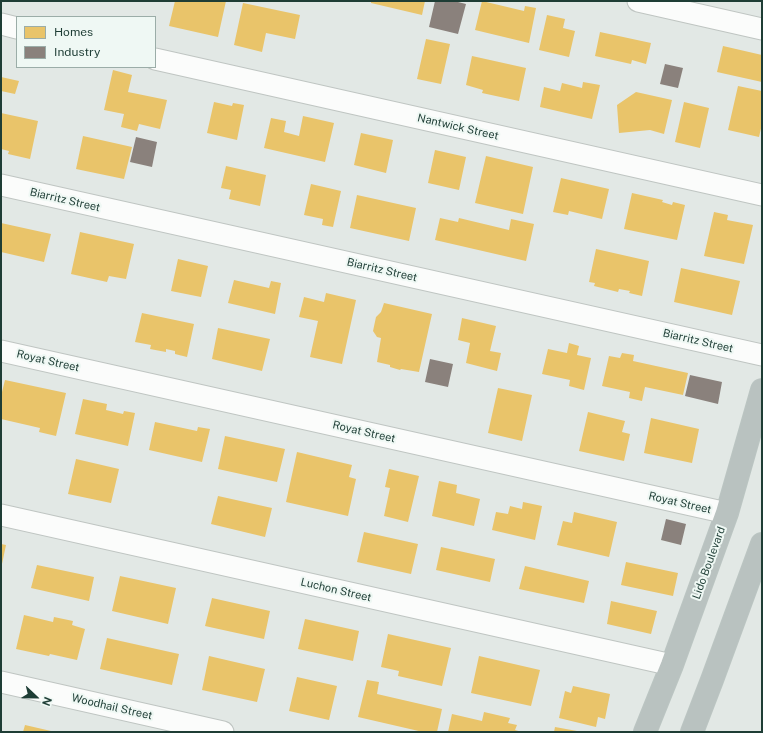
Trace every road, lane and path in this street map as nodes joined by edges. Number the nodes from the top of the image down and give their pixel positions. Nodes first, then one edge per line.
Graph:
1 (638, 1) edge
2 (1, 24) edge
3 (16, 28) edge
4 (762, 29) edge
5 (156, 59) edge
6 (1, 185) edge
7 (762, 195) edge
8 (1, 351) edge
9 (762, 355) edge
10 (762, 390) edge
11 (727, 513) junction
12 (1, 516) edge
13 (762, 544) edge
14 (672, 665) junction
15 (1, 682) edge
16 (223, 732) edge
17 (645, 732) edge
18 (692, 732) edge

1 - 4 street
2 - 3 street
5 - 7 street, Nantwick Street
6 - 9 street, Biarritz Street
8 - 11 street, Royat Street
10 - 11 highway, Lido Boulevard
11 - 14 highway, Lido Boulevard
12 - 14 street, Luchon Street
13 - 18 highway
14 - 17 highway, Lido Boulevard
15 - 16 street, Woodhail Street

